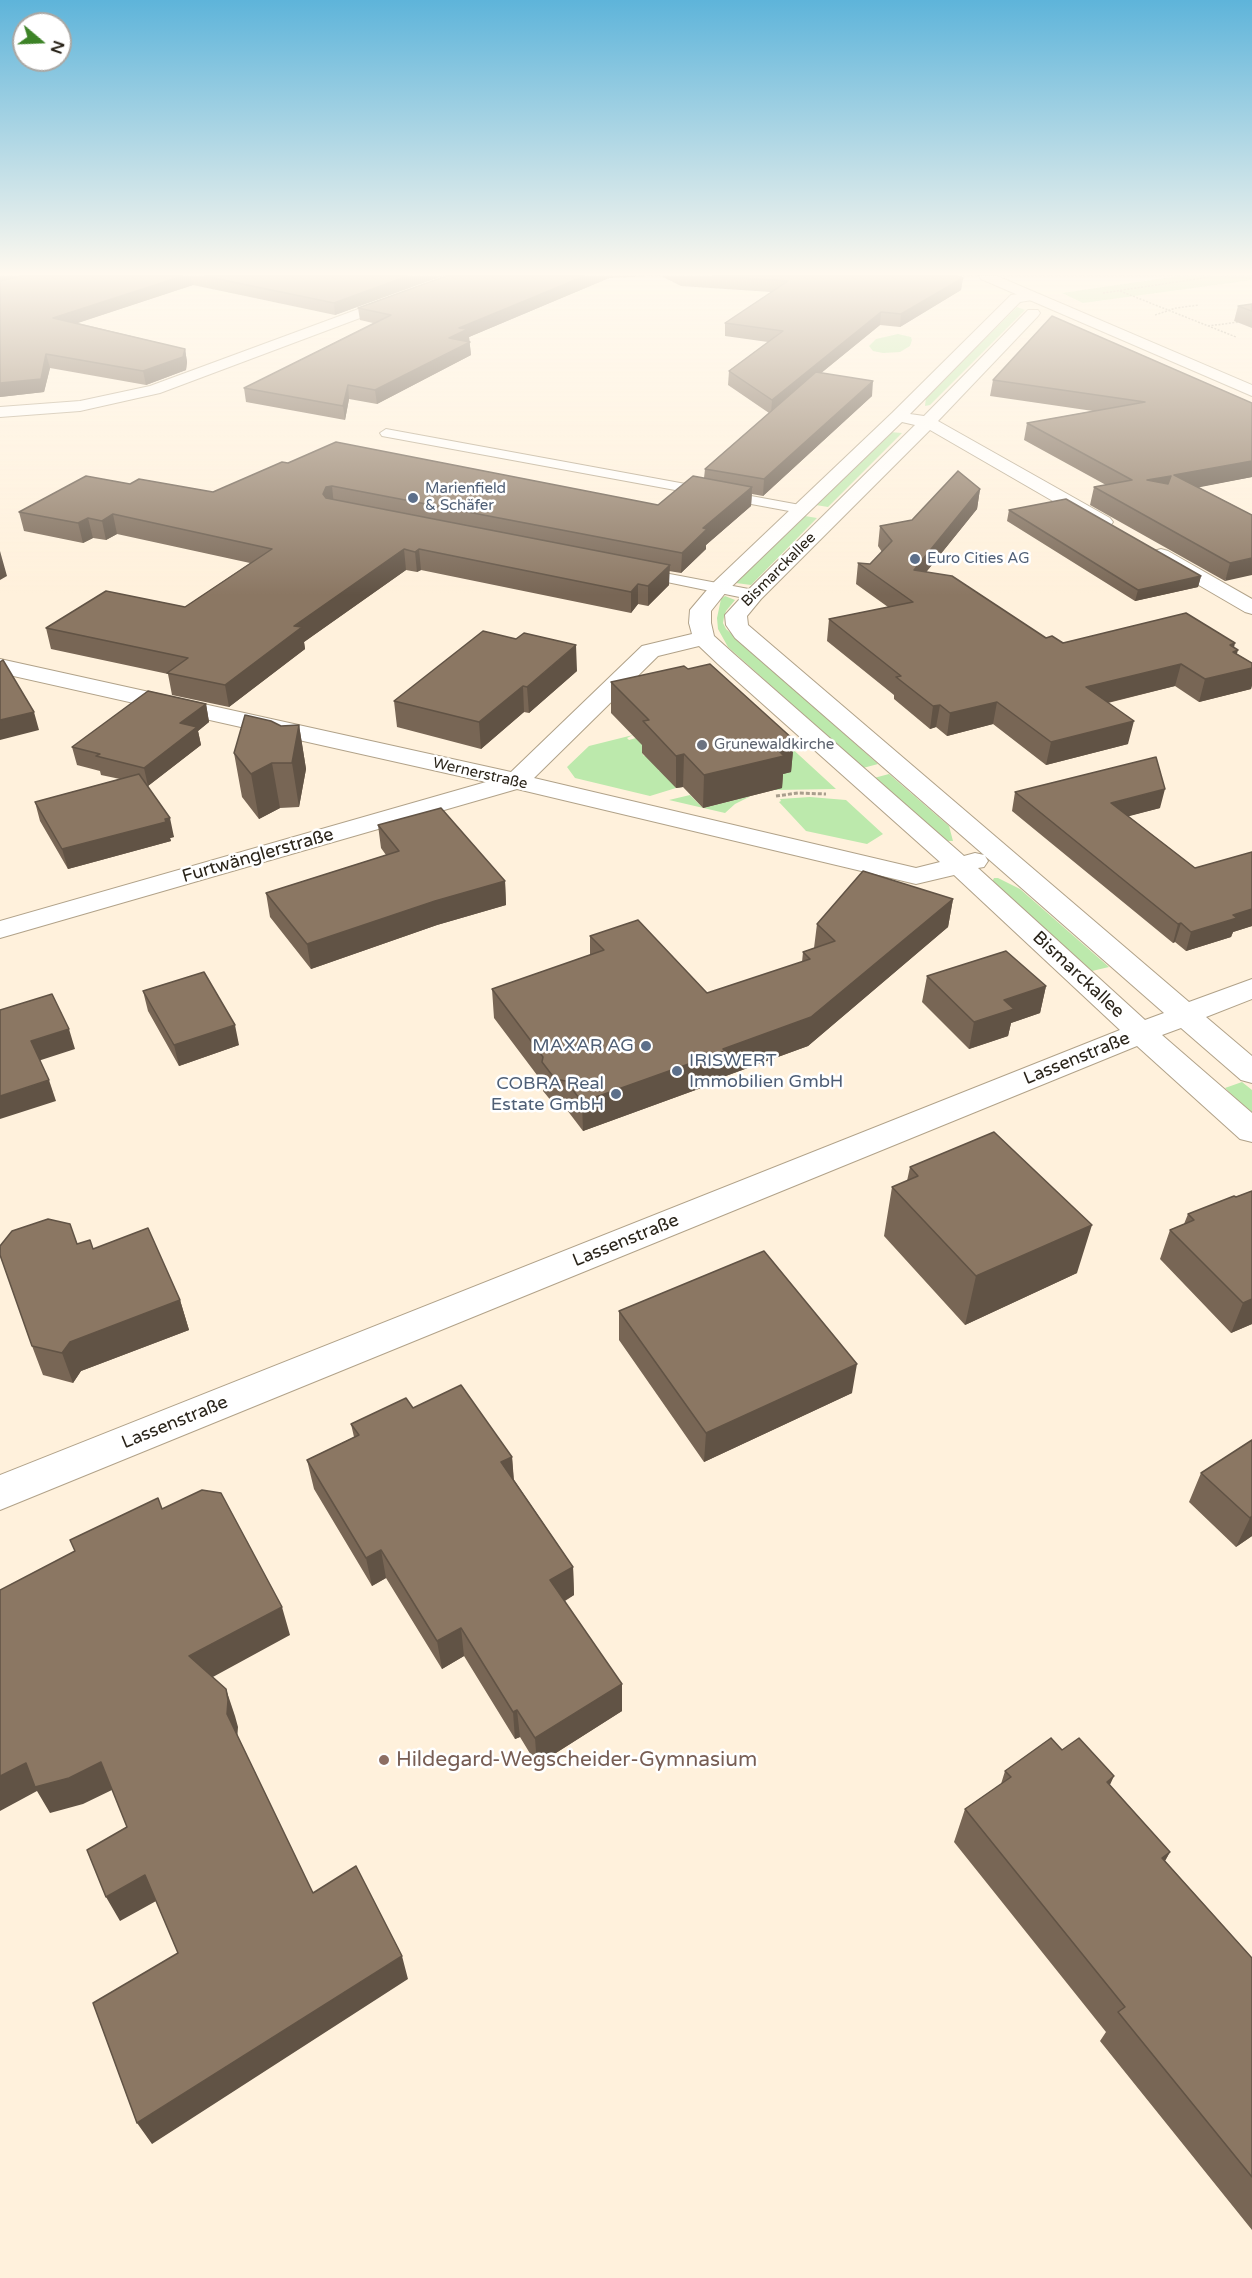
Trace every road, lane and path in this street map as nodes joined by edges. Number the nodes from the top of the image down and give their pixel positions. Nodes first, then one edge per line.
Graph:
1 (175, 382) edge
2 (932, 382) edge
3 (966, 382) edge
4 (1232, 382) edge
5 (1252, 391) edge
6 (0, 412) edge
7 (898, 417) junction
8 (928, 422) junction
9 (386, 433) dead end
10 (800, 509) junction
11 (1120, 532) edge
12 (1140, 544) edge
13 (618, 568) edge
14 (719, 588) junction
15 (754, 595) junction
16 (1252, 608) edge
17 (704, 638) junction
18 (0, 666) edge
19 (516, 781) junction
20 (831, 794) dead end
21 (776, 796) edge
22 (998, 854) junction
23 (959, 865) junction
24 (0, 930) edge
25 (1252, 988) edge
26 (1186, 1015) junction
27 (1142, 1034) junction
28 (1252, 1073) edge
29 (1252, 1131) edge
30 (0, 1493) edge

1 - 6 street
2 - 7 street, Bismarckallee
3 - 8 street, Bismarckallee
4 - 5 street
7 - 8 street
7 - 10 street, Bismarckallee
8 - 11 street
8 - 15 street, Bismarckallee
9 - 10 lane, Bismarckallee
10 - 14 street, Bismarckallee
12 - 16 street
13 - 14 lane, Bismarckallee
14 - 15 lane
14 - 17 street, Bismarckallee
15 - 22 street, Bismarckallee
17 - 19 street
17 - 23 street, Bismarckallee
18 - 19 street, Wernerstraße
19 - 23 street, Wernerstraße
19 - 24 street, Furtwänglerstraße
20 - 21 path
22 - 23 street
22 - 26 street, Bismarckallee
23 - 27 street, Bismarckallee
25 - 26 street, Lassenstraße
26 - 27 street, Lassenstraße
26 - 28 street, Bismarckallee
27 - 29 street, Bismarckallee
27 - 30 street, Lassenstraße

